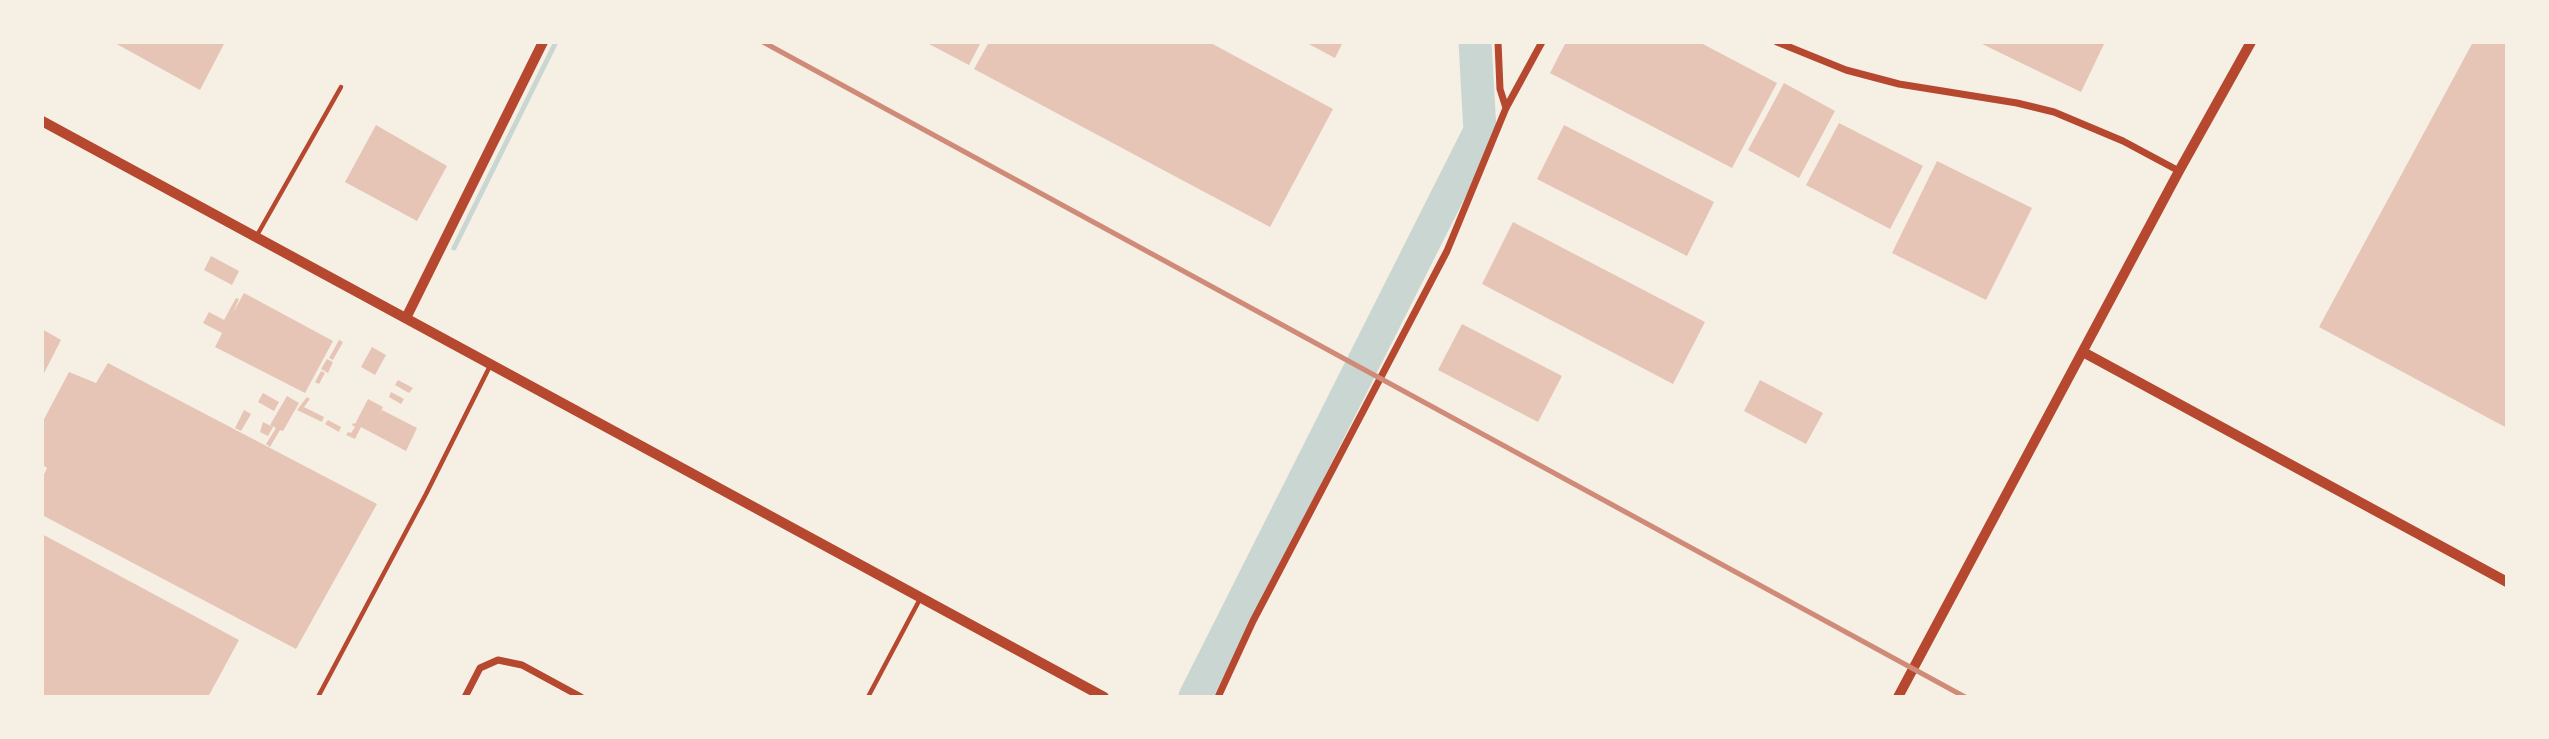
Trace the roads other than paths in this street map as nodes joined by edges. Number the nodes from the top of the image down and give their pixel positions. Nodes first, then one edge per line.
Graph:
1 (542, 42) edge
2 (1498, 42) edge
3 (1542, 42) edge
4 (1777, 42) edge
5 (2251, 42) edge
6 (341, 88) dead end
7 (1506, 108) junction
8 (42, 121) edge
9 (2179, 171) junction
10 (256, 238) junction
11 (406, 318) junction
12 (2083, 352) junction
13 (490, 365) junction
14 (2507, 582) edge
15 (920, 598) junction
16 (318, 697) edge
17 (465, 697) edge
18 (581, 697) edge
19 (868, 697) edge
20 (1104, 697) edge
21 (1218, 697) edge
22 (1898, 697) edge

1 - 11 street
2 - 7 street
3 - 7 street
4 - 9 street
5 - 9 street
6 - 10 lane
7 - 21 street
8 - 10 street
9 - 12 street
10 - 11 street
11 - 13 street
12 - 14 street
12 - 22 street
13 - 15 street
13 - 16 lane
15 - 19 lane
15 - 20 street
17 - 18 street

